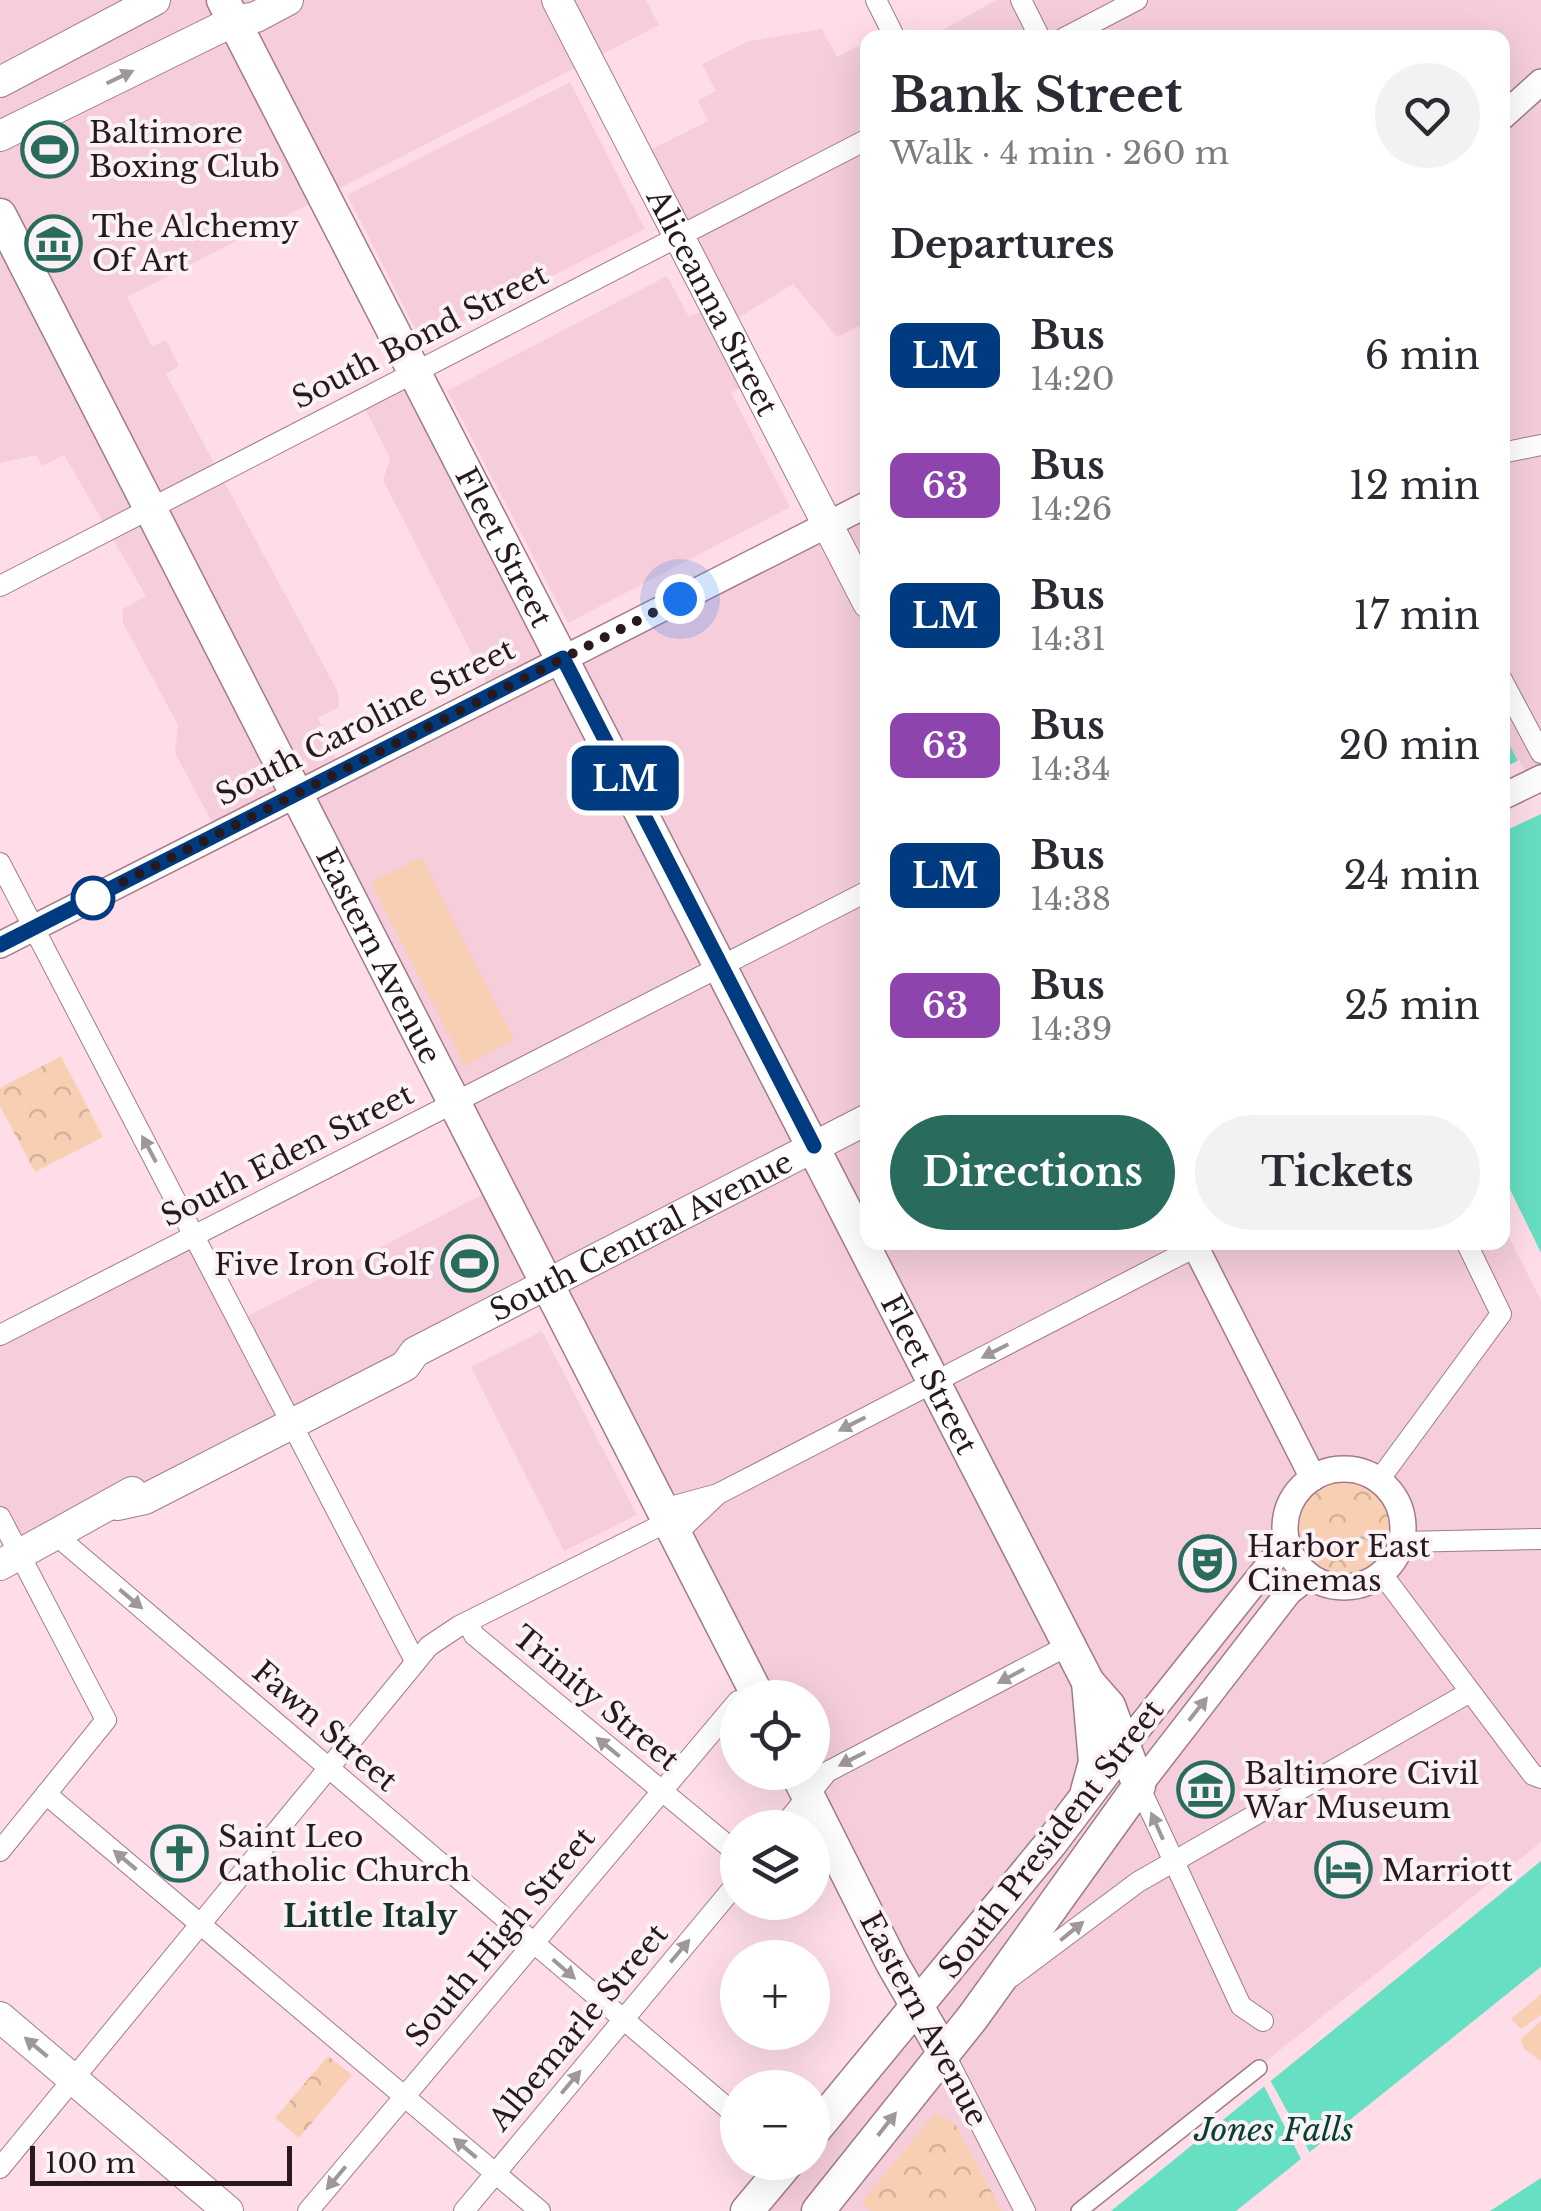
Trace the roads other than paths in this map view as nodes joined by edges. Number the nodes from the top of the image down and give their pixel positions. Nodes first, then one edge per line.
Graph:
1 (155, 0) edge
2 (288, 0) edge
3 (557, 0) edge
4 (876, 0) edge
5 (1021, 0) edge
6 (1137, 0) edge
7 (229, 10) edge
8 (891, 30) edge
9 (1036, 30) edge
10 (1079, 30) edge
11 (0, 82) edge
12 (1541, 82) edge
13 (1510, 110) edge
14 (0, 136) edge
15 (860, 143) edge
16 (0, 215) edge
17 (678, 236) junction
18 (416, 372) junction
19 (1541, 445) edge
20 (1510, 452) edge
21 (151, 508) junction
22 (860, 508) edge
23 (828, 524) junction
24 (0, 586) edge
25 (860, 587) edge
26 (563, 658) junction
27 (1510, 695) edge
28 (1541, 753) edge
29 (1539, 779) edge
30 (1510, 793) edge
31 (297, 794) junction
32 (0, 863) edge
33 (860, 894) edge
34 (34, 928) junction
35 (0, 945) edge
36 (721, 966) junction
37 (455, 1102) junction
38 (860, 1123) edge
39 (814, 1146) junction
40 (194, 1236) junction
41 (860, 1236) edge
42 (867, 1250) edge
43 (1187, 1250) edge
44 (1201, 1250) edge
45 (1470, 1250) edge
46 (548, 1282) junction
47 (0, 1336) edge
48 (935, 1382) junction
49 (288, 1416) junction
50 (1312, 1478) junction
51 (1379, 1480) junction
52 (0, 1517) edge
53 (669, 1521) junction
54 (57, 1536) junction
55 (1541, 1539) edge
56 (1287, 1542) junction
57 (1402, 1542) junction
58 (10, 1560) edge
59 (1382, 1574) junction
60 (1309, 1576) junction
61 (468, 1622) junction
62 (1069, 1645) junction
63 (415, 1662) junction
64 (740, 1680) edge
65 (1088, 1682) junction
66 (1470, 1692) junction
67 (720, 1725) edge
68 (1122, 1749) junction
69 (329, 1768) junction
70 (830, 1770) edge
71 (1541, 1778) edge
72 (1138, 1786) junction
73 (805, 1790) edge
74 (662, 1791) junction
75 (46, 1794) junction
76 (1084, 1796) junction
77 (720, 1839) edge
78 (0, 1851) edge
79 (1174, 1865) junction
80 (720, 1903) edge
81 (199, 1923) junction
82 (534, 1943) junction
83 (993, 1989) junction
84 (918, 2006) junction
85 (0, 2016) edge
86 (623, 2019) junction
87 (1263, 2021) dead end
88 (944, 2053) junction
89 (1259, 2068) dead end
90 (72, 2079) junction
91 (404, 2097) junction
92 (720, 2102) edge
93 (830, 2111) edge
94 (0, 2168) edge
95 (495, 2174) junction
96 (773, 2180) edge
97 (832, 2205) edge
98 (228, 2211) edge
99 (308, 2211) edge
100 (464, 2211) edge
101 (540, 2211) edge
102 (748, 2211) edge
103 (1025, 2211) edge
104 (1079, 2211) edge

1 - 11 main road
2 - 7 main road
3 - 17 main road, Aliceanna Street
4 - 8 street
5 - 9 street
6 - 10 street
14 -> 7 main road
7 - 18 main road, Fleet Street
12 - 13 street
15 - 17 street, South Bond Street
16 - 21 main road, Eastern Avenue
17 - 18 street, South Bond Street
17 - 23 main road, Aliceanna Street
18 - 21 street, South Bond Street
18 - 26 main road, Fleet Street
19 - 20 street
21 - 24 street, South Bond Street
21 - 31 main road, Eastern Avenue
22 - 23 street, South Caroline Street
23 - 25 main road, Aliceanna Street
23 - 26 street, South Caroline Street
26 - 31 street, South Caroline Street
26 - 36 main road, Fleet Street
27 - 28 street
29 - 30 street
31 - 34 street, South Caroline Street
31 - 37 main road, Eastern Avenue
32 - 34 street
33 - 36 street, South Eden Street
34 - 35 street, South Caroline Street
40 -> 34 street
36 - 37 street, South Eden Street
36 - 39 main road, Fleet Street
37 - 40 street, South Eden Street
37 - 46 main road, Eastern Avenue
38 - 39 main road, South Central Avenue
39 - 41 main road, Fleet Street
39 - 46 main road, South Central Avenue
40 - 47 street, South Eden Street
40 - 49 street
42 - 48 main road, Fleet Street
43 -> 48 street
44 - 50 street
45 - 51 street
46 - 49 main road, South Central Avenue
46 - 53 main road, Eastern Avenue
48 -> 53 street
48 - 62 main road, Fleet Street
49 - 54 main road, South Central Avenue
49 - 63 street
50 - 51 street
50 - 56 street
51 - 57 street
52 - 58 street
53 - 61 street
53 - 64 main road, Eastern Avenue
54 - 58 main road, South Central Avenue
54 -> 69 street, Fawn Street
55 - 57 street
56 - 60 street
56 - 68 street, South President Street
57 - 59 street
58 - 75 street
59 - 60 street
59 - 66 street
72 -> 60 street, South President Street
61 - 63 street
74 -> 61 street, Trinity Street
62 - 65 main road, Fleet Street
62 -> 70 street
63 - 69 street
65 - 68 main road, Fleet Street
65 - 76 main road, Fleet Street
66 - 71 street
66 - 79 street, South President Street
67 - 74 street, South High Street
68 - 72 main road, Fleet Street
68 - 76 main road, South President Street
69 - 81 street
69 - 82 street, Fawn Street
79 -> 72 street, Fleet Street
72 - 83 main road, South President Street
73 - 84 main road, Eastern Avenue
74 - 77 street, Trinity Street
74 - 82 street, South High Street
75 - 78 street
81 -> 75 street
76 - 84 main road, South President Street
83 -> 79 street, South President Street
79 - 87 street, Fleet Street
86 -> 80 street, Albemarle Street
81 - 90 street
81 - 91 street
82 -> 86 street, Fawn Street
82 - 91 street, South High Street
83 - 88 main road, South President Street
84 - 88 main road, Eastern Avenue
84 - 93 main road, South President Street
90 -> 85 main road
86 - 92 street, Fawn Street
95 -> 86 street, Albemarle Street
97 -> 88 main road, South President Street
88 - 103 street, Eastern Avenue
89 - 104 street
90 - 94 street
90 - 98 main road
95 -> 91 street
91 -> 99 street, South High Street
95 - 100 street, Albemarle Street
95 - 101 street
96 - 102 main road

